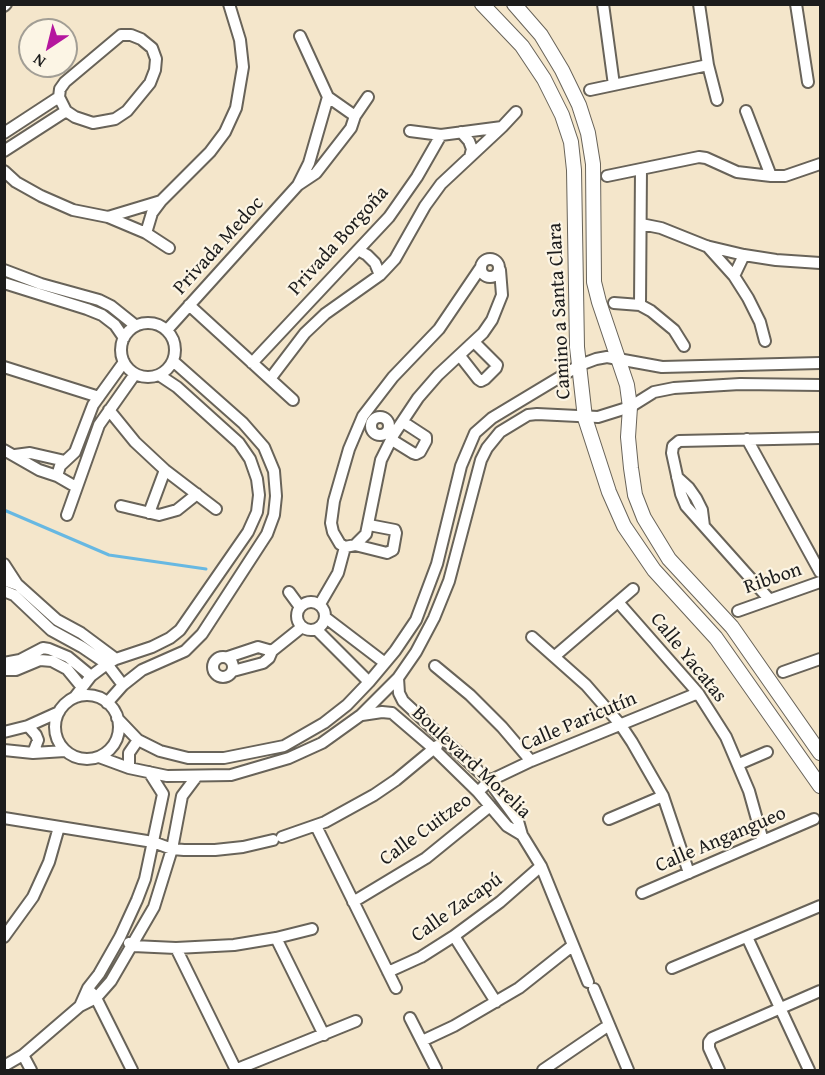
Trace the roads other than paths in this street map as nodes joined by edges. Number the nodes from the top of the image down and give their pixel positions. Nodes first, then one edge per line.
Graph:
1 (230, 4) edge
2 (482, 4) edge
3 (514, 4) edge
4 (603, 4) edge
5 (699, 4) edge
6 (796, 4) edge
7 (300, 36) dead end
8 (708, 65) junction
9 (808, 82) dead end
10 (614, 85) junction
11 (590, 90) dead end
12 (59, 97) junction
13 (328, 97) junction
14 (368, 97) dead end
15 (717, 100) dead end
16 (66, 111) junction
17 (746, 111) dead end
18 (516, 112) dead end
19 (355, 116) junction
20 (502, 127) junction
21 (410, 131) dead end
22 (461, 132) junction
23 (4, 133) edge
24 (441, 135) junction
25 (4, 151) edge
26 (470, 157) junction
27 (820, 164) edge
28 (641, 169) junction
29 (4, 171) edge
30 (607, 176) dead end
31 (771, 176) junction
32 (298, 185) junction
33 (161, 201) junction
34 (108, 217) junction
35 (641, 225) junction
36 (146, 233) junction
37 (706, 246) junction
38 (169, 248) dead end
39 (358, 250) junction
40 (820, 254) edge
41 (744, 255) junction
42 (806, 261) junction
43 (820, 263) edge
44 (4, 270) edge
45 (380, 275) junction
46 (734, 276) junction
47 (4, 283) edge
48 (614, 303) dead end
49 (189, 305) junction
50 (640, 305) junction
51 (136, 326) junction
52 (167, 330) junction
53 (124, 338) junction
54 (474, 342) junction
55 (765, 342) dead end
56 (684, 346) dead end
57 (460, 356) junction
58 (618, 359) junction
59 (173, 361) junction
60 (124, 362) junction
61 (252, 363) junction
62 (820, 363) edge
63 (580, 365) junction
64 (4, 366) edge
65 (135, 374) junction
66 (159, 375) junction
67 (270, 379) junction
68 (194, 380) junction
69 (820, 385) edge
70 (184, 393) junction
71 (99, 396) junction
72 (213, 396) junction
73 (525, 399) junction
74 (293, 400) dead end
75 (630, 406) junction
76 (202, 409) junction
77 (109, 410) junction
78 (528, 415) junction
79 (87, 418) junction
80 (492, 418) junction
81 (585, 418) junction
82 (368, 419) junction
83 (403, 422) junction
84 (99, 425) junction
85 (500, 432) junction
86 (391, 435) junction
87 (820, 438) edge
88 (747, 439) junction
89 (468, 448) junction
90 (4, 450) edge
91 (483, 454) junction
92 (15, 455) junction
93 (65, 461) junction
94 (165, 470) junction
95 (57, 476) junction
96 (76, 487) junction
97 (456, 489) junction
98 (472, 492) junction
99 (197, 494) junction
100 (121, 506) dead end
101 (216, 509) dead end
102 (149, 513) junction
103 (67, 516) dead end
104 (369, 525) junction
105 (350, 546) junction
106 (4, 564) edge
107 (820, 572) edge
108 (4, 580) edge
109 (820, 582) edge
110 (633, 589) dead end
111 (12, 590) edge
112 (289, 592) dead end
113 (770, 598) junction
114 (618, 602) junction
115 (320, 604) junction
116 (300, 607) junction
117 (738, 611) dead end
118 (326, 618) junction
119 (57, 620) junction
120 (302, 627) junction
121 (316, 629) junction
122 (51, 630) junction
123 (532, 637) dead end
124 (42, 648) junction
125 (272, 651) junction
126 (555, 656) junction
127 (228, 657) junction
128 (40, 660) junction
129 (820, 661) edge
130 (111, 662) junction
131 (4, 663) edge
132 (385, 663) junction
133 (435, 666) dead end
134 (4, 670) edge
135 (233, 671) junction
136 (783, 672) dead end
137 (91, 676) junction
138 (398, 678) junction
139 (369, 682) junction
140 (123, 685) junction
141 (81, 686) junction
142 (698, 693) junction
143 (74, 698) junction
144 (403, 701) junction
145 (107, 703) junction
146 (59, 712) junction
147 (392, 713) junction
148 (361, 715) junction
149 (117, 718) junction
150 (620, 724) junction
151 (28, 726) junction
152 (4, 732) edge
153 (444, 739) junction
154 (138, 740) junction
155 (284, 746) junction
156 (434, 749) junction
157 (4, 750) edge
158 (65, 751) junction
159 (767, 752) dead end
160 (33, 753) junction
161 (820, 753) edge
162 (99, 757) junction
163 (289, 758) junction
164 (531, 761) junction
165 (739, 764) junction
166 (129, 768) junction
167 (149, 772) junction
168 (197, 776) junction
169 (489, 781) junction
170 (820, 786) edge
171 (478, 792) junction
172 (163, 794) junction
173 (182, 796) junction
174 (663, 796) junction
175 (490, 806) junction
176 (4, 818) edge
177 (609, 819) dead end
178 (814, 819) dead end
179 (316, 826) junction
180 (59, 827) junction
181 (522, 835) junction
182 (763, 841) junction
183 (153, 842) junction
184 (172, 849) junction
185 (542, 866) junction
186 (689, 873) junction
187 (642, 893) dead end
188 (353, 902) junction
189 (820, 906) edge
190 (312, 929) dead end
191 (454, 936) junction
192 (4, 937) edge
193 (120, 937) junction
194 (747, 937) junction
195 (276, 938) junction
196 (133, 946) junction
197 (572, 946) junction
198 (176, 948) junction
199 (672, 968) dead end
200 (388, 972) junction
201 (88, 988) junction
202 (396, 988) dead end
203 (820, 991) edge
204 (96, 998) junction
205 (496, 1002) junction
206 (80, 1006) junction
207 (780, 1008) junction
208 (410, 1018) dead end
209 (356, 1021) dead end
210 (609, 1024) junction
211 (324, 1035) junction
212 (422, 1041) junction
213 (23, 1055) junction
214 (4, 1066) edge
215 (235, 1070) edge
216 (436, 1070) edge
217 (31, 1071) edge
218 (132, 1071) edge
219 (543, 1071) edge
220 (628, 1071) edge
221 (718, 1071) edge
222 (809, 1071) edge

1 - 33 street
2 - 63 main road, Camino a Santa Clara
3 - 58 main road, Camino a Santa Clara
4 - 10 street
5 - 8 street
6 - 9 street
7 - 13 street
8 - 10 street
8 - 15 street
10 - 11 street
12 - 16 street
12 - 16 street
12 - 23 street
13 - 19 street
13 - 32 street, Privada Medoc
14 - 19 street, Privada Medoc
16 - 25 street
17 - 31 street
18 - 20 street, Privada Borgoña
19 - 32 street, Privada Medoc
20 - 22 street
20 - 26 street, Privada Borgoña
21 - 24 street
22 - 24 street
22 - 26 street
24 - 39 street, Privada Borgoña
26 - 45 street, Privada Borgoña
27 - 31 street
28 - 30 street
28 - 31 street
28 - 35 street
29 - 34 street
32 - 49 street, Privada Medoc
33 - 34 street
33 - 36 street
34 - 36 street
35 - 37 street
35 - 50 street
36 - 38 street
37 - 41 street
37 - 46 street
39 - 45 street
39 - 61 street, Privada Borgoña
40 - 42 street
41 - 42 street
41 - 46 street
42 - 43 street
44 - 51 street
45 - 67 street, Privada Borgoña
46 - 55 street
47 - 53 street
48 - 50 street
49 - 52 street, Privada Medoc
49 - 61 street
50 - 56 street
51 - 52 street
51 - 53 street
52 - 59 street
53 - 60 street
54 - 57 street
54 - 57 street
54 - 82 street
57 - 83 street
58 - 62 street
58 - 63 street
58 - 75 main road, Camino a Santa Clara
59 - 66 street
59 - 68 street
60 - 65 street
60 - 71 street
61 - 67 street
63 - 73 street
63 - 81 main road, Camino a Santa Clara
64 - 71 street
65 - 66 street
65 - 77 street
66 - 70 street
67 - 74 street
68 - 70 street
68 - 72 street
69 - 75 street
70 - 76 street
71 - 79 street
72 - 76 street
72 - 140 street
73 - 78 street
73 - 80 street
75 - 81 street
75 - 161 main road, Camino a Santa Clara
76 - 130 street
77 - 84 street
77 - 94 street
78 - 81 street
78 - 85 street
79 - 84 street
79 - 93 street
80 - 85 street
80 - 89 street
81 - 170 main road, Camino a Santa Clara
82 - 86 street
82 - 105 street
83 - 86 street
83 - 86 street
84 - 96 street
85 - 91 street
86 - 104 street
87 - 88 street
88 - 107 street
88 - 113 street
89 - 91 street
89 - 97 street
90 - 92 street
91 - 98 street
92 - 93 street
92 - 95 street
93 - 95 street
94 - 99 street
94 - 102 street
95 - 96 street
96 - 103 street
97 - 98 street
97 - 132 street
98 - 138 street
99 - 101 street
99 - 102 street
100 - 102 street
104 - 105 street
104 - 105 street
105 - 115 street
106 - 111 street
108 - 111 street
109 - 113 street, Ribbon
110 - 114 street
111 - 119 street
111 - 122 street
112 - 116 street
113 - 117 street, Ribbon
114 - 126 street
114 - 142 street, Calle Yacatas
115 - 116 street
115 - 118 street
116 - 120 street
118 - 121 street
118 - 132 street
119 - 122 street
119 - 130 street
120 - 121 street
120 - 125 street
121 - 139 street
122 - 124 street
122 - 130 street
123 - 126 street
124 - 128 street
124 - 131 street
124 - 137 street
125 - 127 street
125 - 135 street
126 - 150 street
127 - 135 street
127 - 135 street
128 - 134 street
128 - 141 street
129 - 136 street
130 - 137 street
130 - 140 street
132 - 139 street
133 - 164 street
137 - 141 street
138 - 144 street, Boulevard Morelia
138 - 148 street
139 - 155 street
140 - 145 street
141 - 143 street
142 - 150 street, Calle Paricutín
142 - 165 street, Calle Yacatas
143 - 145 street
143 - 146 street
144 - 147 street
144 - 153 street, Boulevard Morelia
145 - 149 street
146 - 151 street
146 - 158 street
147 - 148 street, Boulevard Morelia
147 - 156 street, Boulevard Morelia
148 - 163 street
149 - 154 street
149 - 162 street
150 - 164 street, Calle Paricutín
150 - 174 street
151 - 152 street
151 - 160 street
153 - 156 street
153 - 169 street, Boulevard Morelia
154 - 155 street
154 - 166 street
155 - 163 street
156 - 171 street, Boulevard Morelia
156 - 179 street
157 - 160 street
158 - 160 street
158 - 162 street
159 - 165 street
162 - 166 street
163 - 168 street
164 - 169 street, Calle Paricutín
165 - 182 street, Calle Yacatas
166 - 167 street
167 - 168 street
167 - 172 street
168 - 173 street
169 - 171 street, Calle Paricutín
169 - 181 street, Boulevard Morelia
171 - 175 street, Boulevard Morelia
172 - 173 street
172 - 183 street
173 - 184 street
174 - 177 street
174 - 186 street
175 - 181 street, Boulevard Morelia
175 - 188 street, Calle Cuitzeo
176 - 180 street
178 - 182 street, Calle Angangueo
179 - 184 street
179 - 188 street
180 - 183 street
180 - 192 street
181 - 185 street, Boulevard Morelia
182 - 186 street, Calle Angangueo
183 - 184 street
183 - 193 street
184 - 196 street
185 - 191 street, Calle Zacapú
185 - 197 street, Boulevard Morelia
186 - 187 street, Calle Angangueo
188 - 200 street
189 - 194 street
190 - 195 street
191 - 200 street, Calle Zacapú
191 - 205 street
193 - 196 street
193 - 201 street
194 - 199 street
194 - 207 street
195 - 198 street
195 - 211 street
196 - 198 street
196 - 204 street
197 - 205 street
197 - 210 street, Boulevard Morelia
198 - 215 street
200 - 202 street
201 - 204 street
201 - 206 street
203 - 207 street
204 - 206 street
204 - 218 street
205 - 212 street
206 - 213 street
207 - 221 street
207 - 222 street
208 - 212 street
209 - 211 street
210 - 219 street
210 - 220 street, Boulevard Morelia
211 - 215 street
212 - 216 street
213 - 214 street
213 - 217 street

